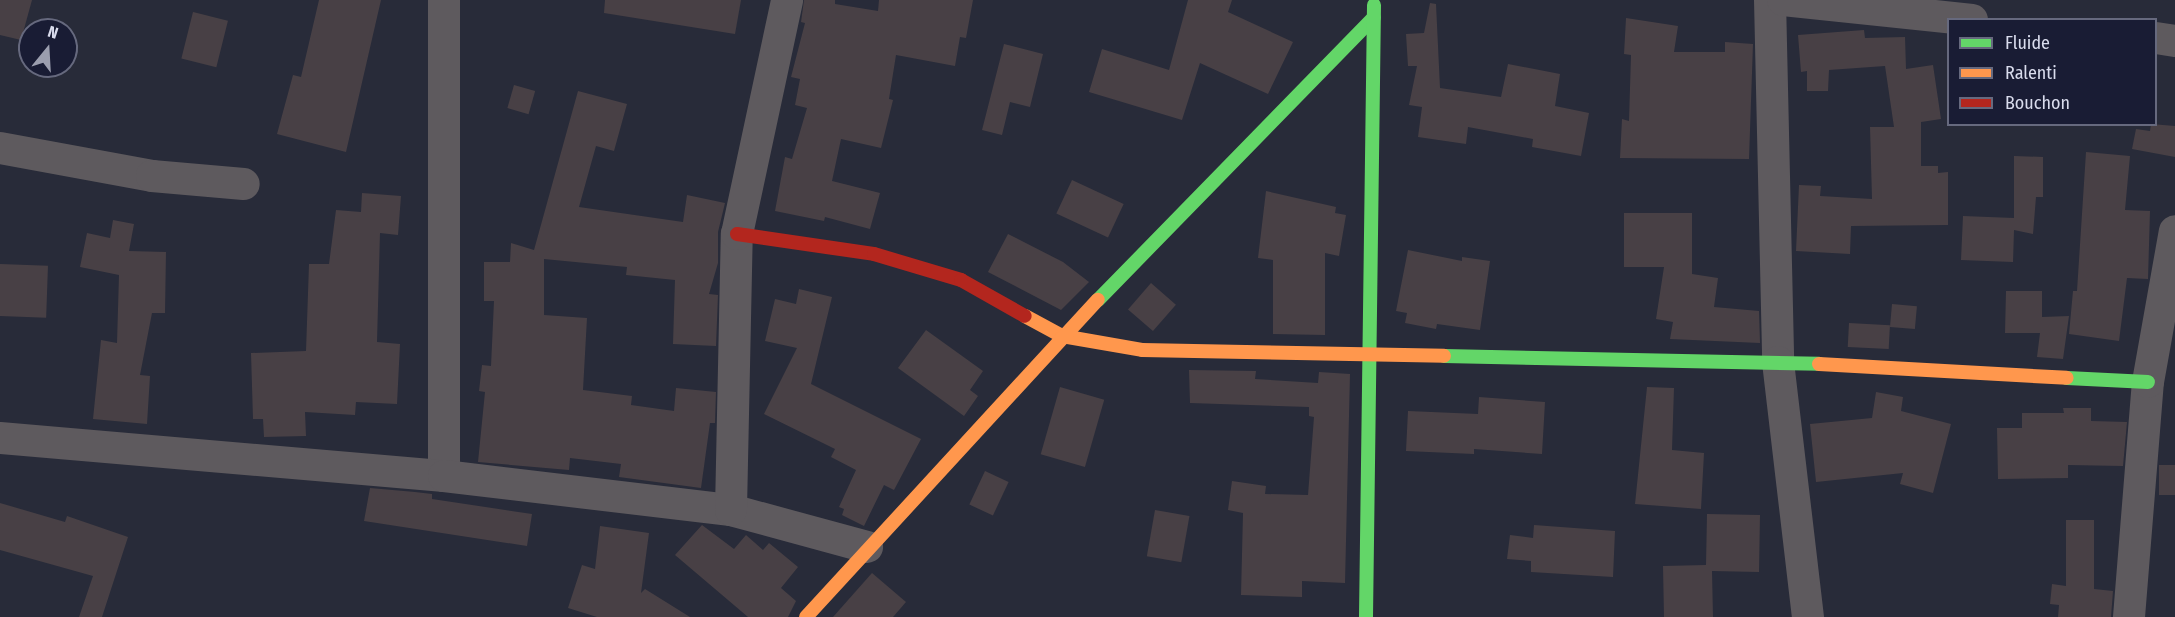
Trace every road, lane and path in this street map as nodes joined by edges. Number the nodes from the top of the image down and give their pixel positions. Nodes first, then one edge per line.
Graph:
1 (444, 0) edge
2 (787, 0) edge
3 (1375, 0) edge
4 (1770, 0) edge
5 (1783, 0) edge
6 (1374, 17) junction
7 (1953, 18) edge
8 (2157, 39) edge
9 (2175, 40) edge
10 (0, 148) edge
11 (244, 184) dead end
12 (2175, 231) edge
13 (737, 234) junction
14 (1062, 336) junction
15 (1370, 354) junction
16 (1778, 362) junction
17 (2148, 382) junction
18 (0, 438) edge
19 (444, 476) junction
20 (731, 510) junction
21 (867, 547) junction
22 (806, 617) edge
23 (1366, 617) edge
24 (1808, 617) edge
25 (2129, 617) edge

1 - 19 street
2 - 13 street
3 - 6 street
4 - 16 street
5 - 7 street
6 - 14 street
6 - 15 street
8 - 9 street
10 - 11 street
12 - 17 street
13 - 14 street
13 - 20 street
14 - 15 street
14 - 21 street
15 - 16 street
15 - 23 street
16 - 17 street
16 - 24 street
17 - 25 street
18 - 19 street
19 - 20 street
20 - 21 street
21 - 22 street

